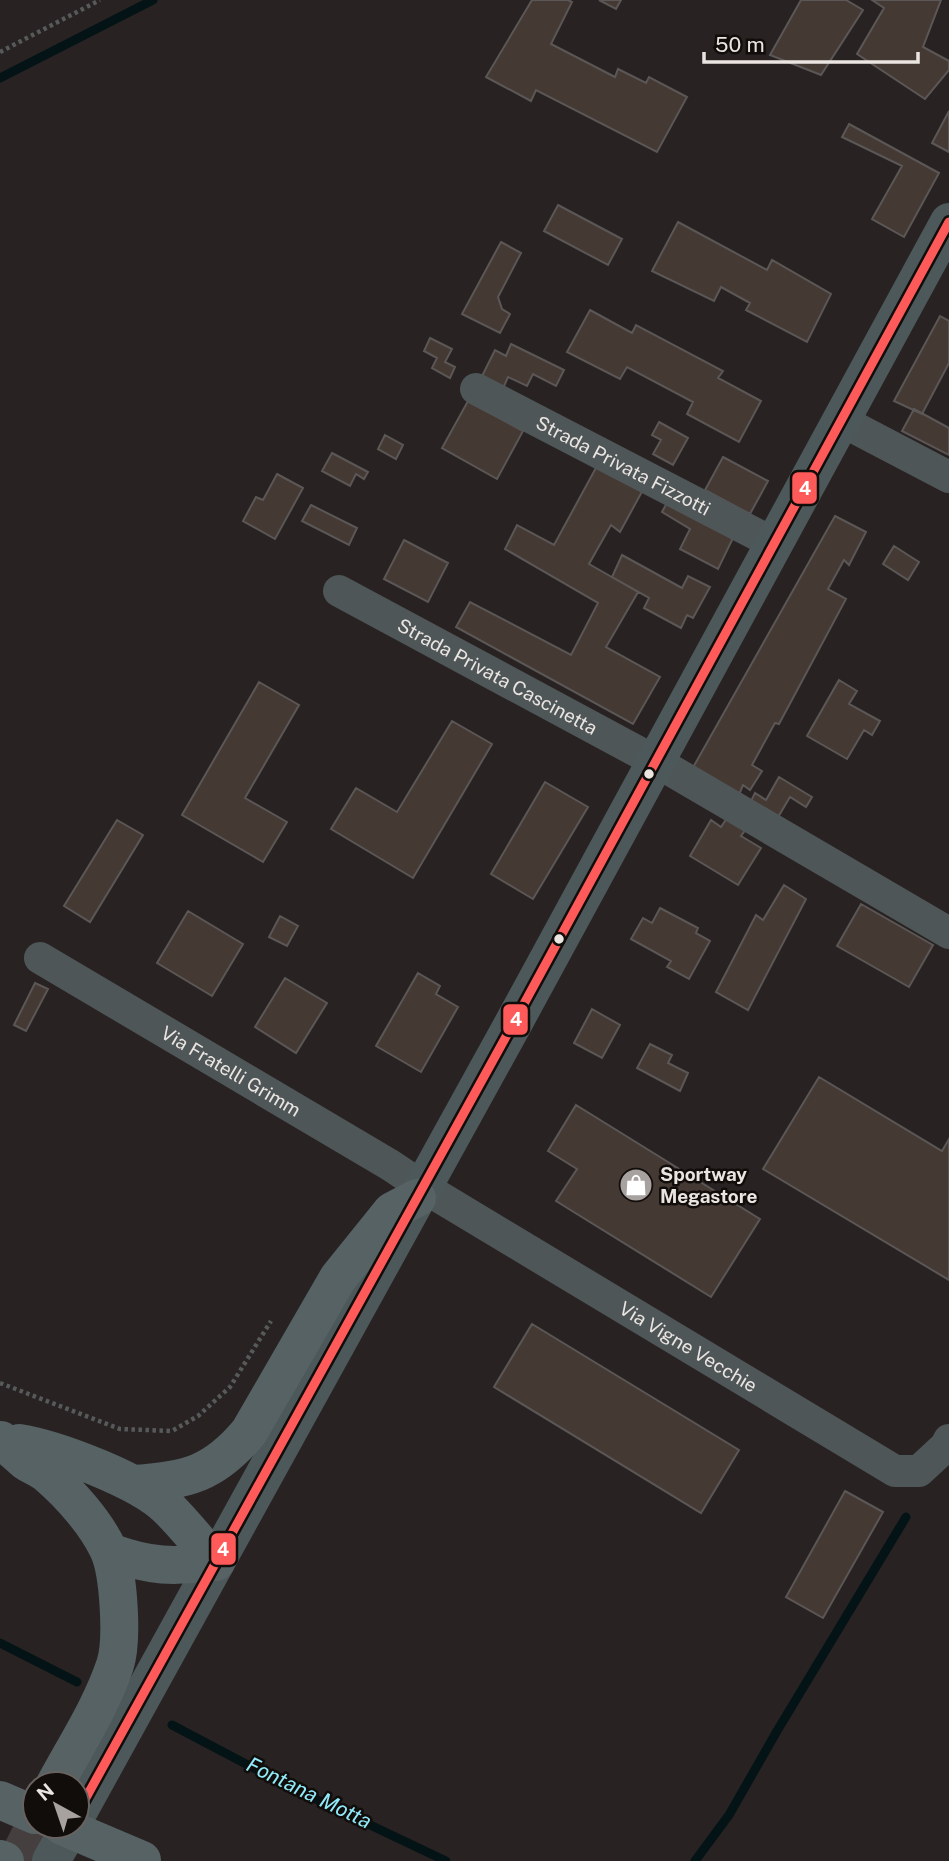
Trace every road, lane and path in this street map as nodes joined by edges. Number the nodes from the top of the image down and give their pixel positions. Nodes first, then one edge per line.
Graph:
1 (100, 0) edge
2 (0, 52) edge
3 (949, 222) edge
4 (475, 388) dead end
5 (842, 421) junction
6 (949, 477) edge
7 (773, 543) junction
8 (340, 591) dead end
9 (655, 761) junction
10 (949, 933) edge
11 (40, 958) dead end
12 (420, 1193) junction
13 (274, 1316) dead end
14 (0, 1383) edge
15 (0, 1440) edge
16 (949, 1440) edge
17 (135, 1484) junction
18 (110, 1552) junction
19 (216, 1562) junction
20 (62, 1770) edge
21 (91, 1789) edge
22 (0, 1800) edge
23 (21, 1809) edge
24 (91, 1838) edge
25 (63, 1840) edge
26 (144, 1860) edge
27 (51, 1861) edge

1 - 2 path
3 - 5 main road
4 - 7 street, Strada Privata Fizzotti
5 - 6 street
5 - 7 main road
7 - 9 main road
8 - 9 street, Strada Privata Cascinetta
9 - 10 street, Strada Privata Cascinetta
9 - 12 main road
11 - 12 street, Via Fratelli Grimm
12 - 16 street, Via Vigne Vecchie
12 - 17 highway
12 - 19 main road
13 - 14 path
15 - 17 highway
15 - 18 highway
17 - 19 highway
18 - 19 highway
18 - 20 highway
19 - 21 main road
22 - 23 highway
24 - 26 highway, bridge
25 - 27 main road

